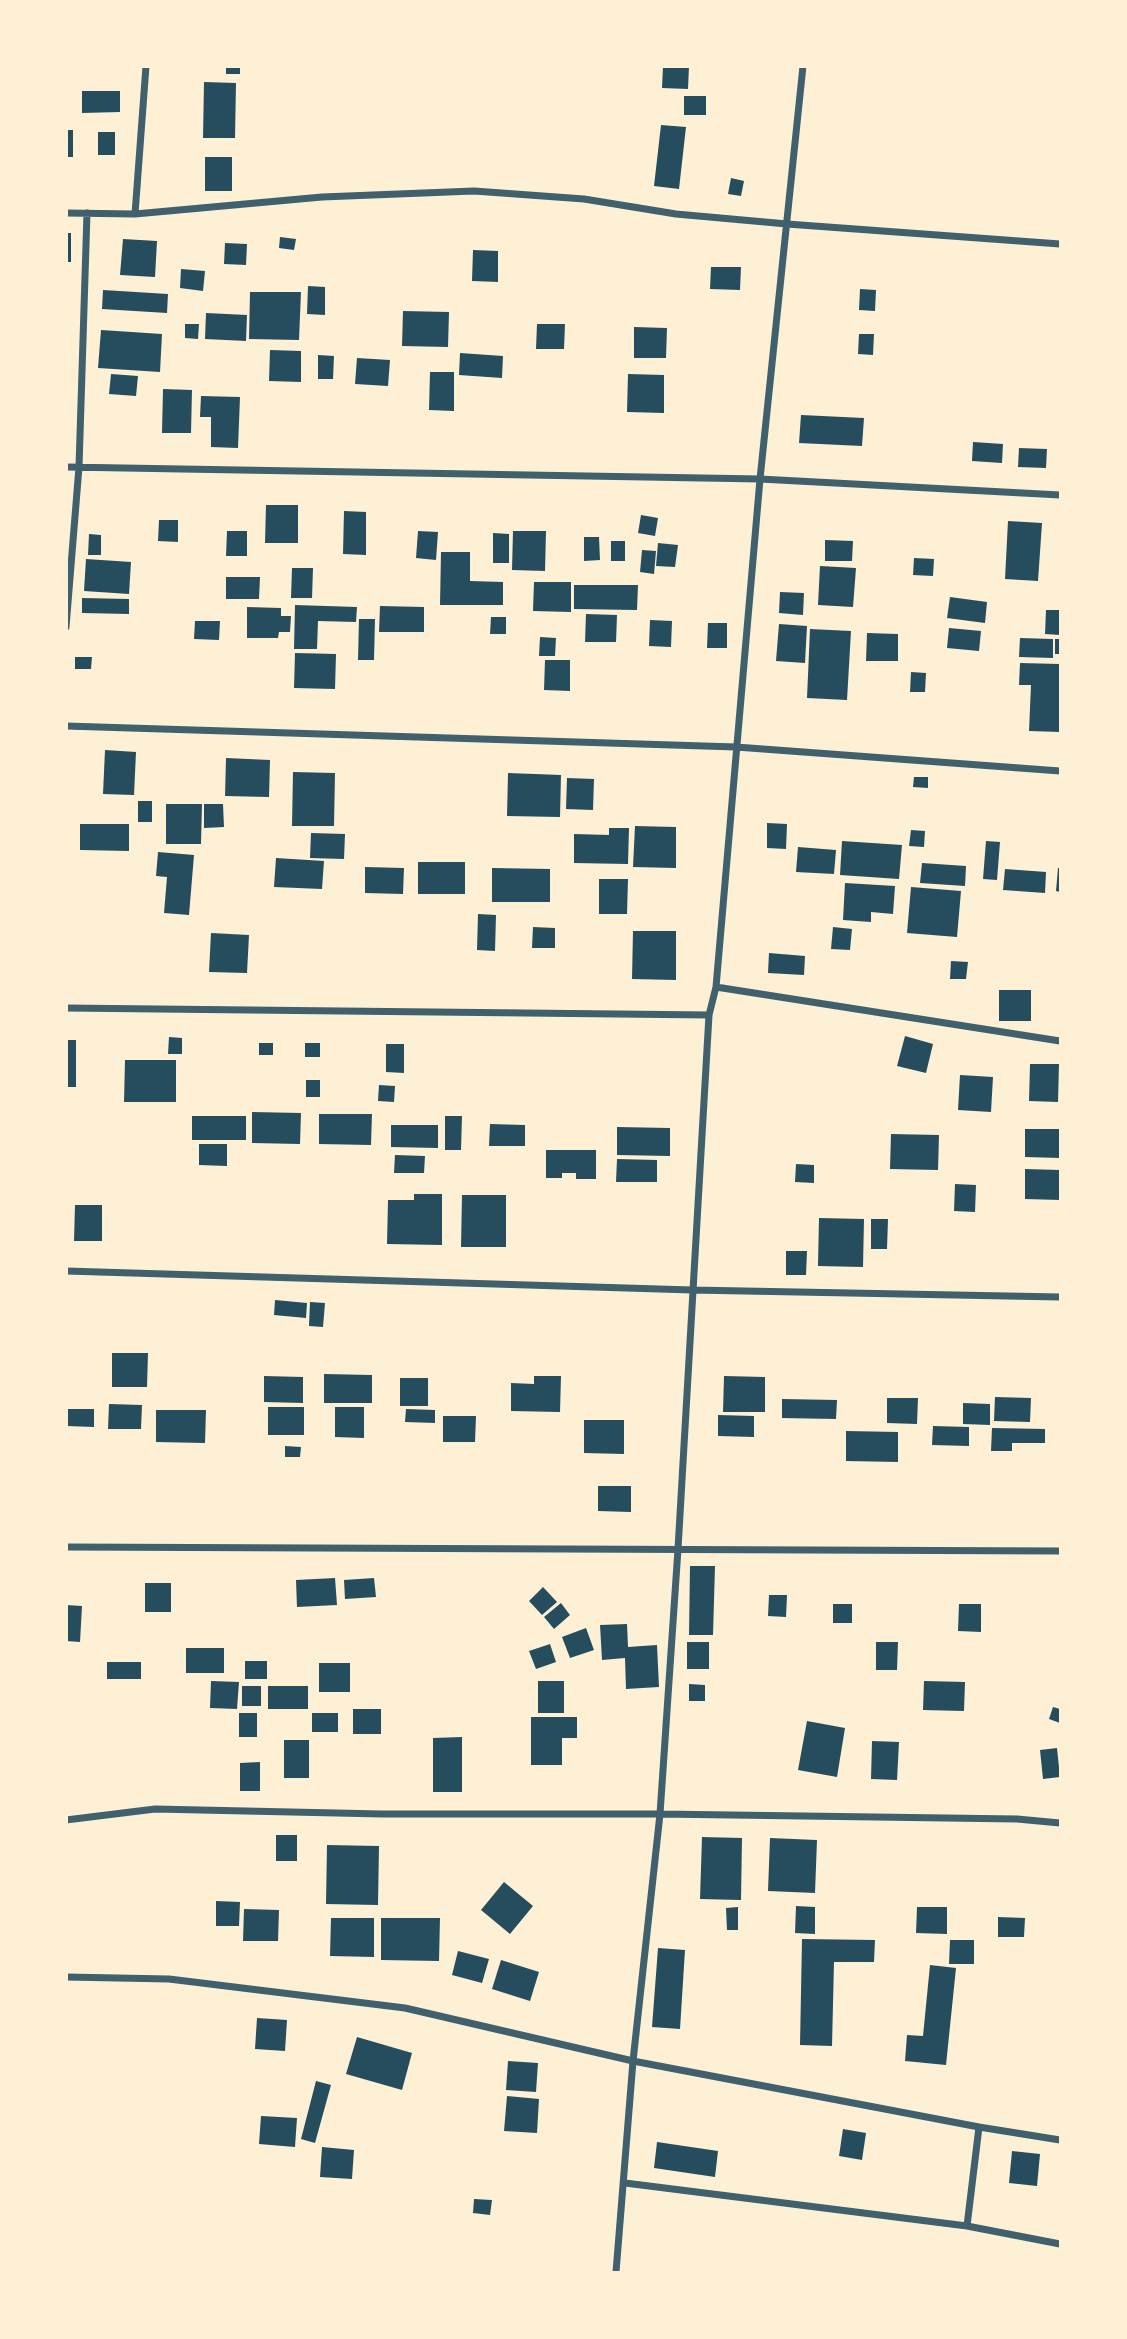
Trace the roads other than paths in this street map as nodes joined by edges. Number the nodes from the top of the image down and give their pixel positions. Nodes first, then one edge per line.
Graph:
1 (146, 66) edge
2 (803, 66) edge
3 (66, 213) edge
4 (87, 213) junction
5 (135, 214) junction
6 (787, 224) junction
7 (1060, 244) edge
8 (66, 467) edge
9 (79, 467) junction
10 (760, 479) junction
11 (1060, 495) edge
12 (66, 627) edge
13 (66, 726) edge
14 (736, 747) junction
15 (1060, 771) edge
16 (716, 987) junction
17 (66, 1009) edge
18 (709, 1015) junction
19 (1060, 1041) edge
20 (66, 1271) edge
21 (692, 1290) junction
22 (1060, 1297) edge
23 (66, 1547) edge
24 (678, 1549) junction
25 (1060, 1551) edge
26 (660, 1814) junction
27 (66, 1820) edge
28 (1060, 1823) edge
29 (66, 1977) edge
30 (633, 2061) junction
31 (979, 2127) junction
32 (1060, 2140) edge
33 (625, 2183) junction
34 (967, 2226) junction
35 (1060, 2244) edge
36 (617, 2273) edge

1 - 5 street
2 - 6 street
3 - 4 street
4 - 5 street
4 - 9 street
5 - 6 street
6 - 7 street
6 - 10 street
8 - 9 street
9 - 10 street
9 - 12 street
10 - 11 street
10 - 14 street
13 - 14 street
14 - 15 street
14 - 16 street
16 - 18 street
16 - 19 street
17 - 18 street
18 - 21 street
20 - 21 street
21 - 22 street
21 - 24 street
23 - 24 street
24 - 25 street
24 - 26 street
26 - 27 street
26 - 28 street
26 - 30 street
29 - 30 street
30 - 31 street
30 - 33 street
31 - 32 street
31 - 34 street
33 - 34 street
33 - 36 street
34 - 35 street

